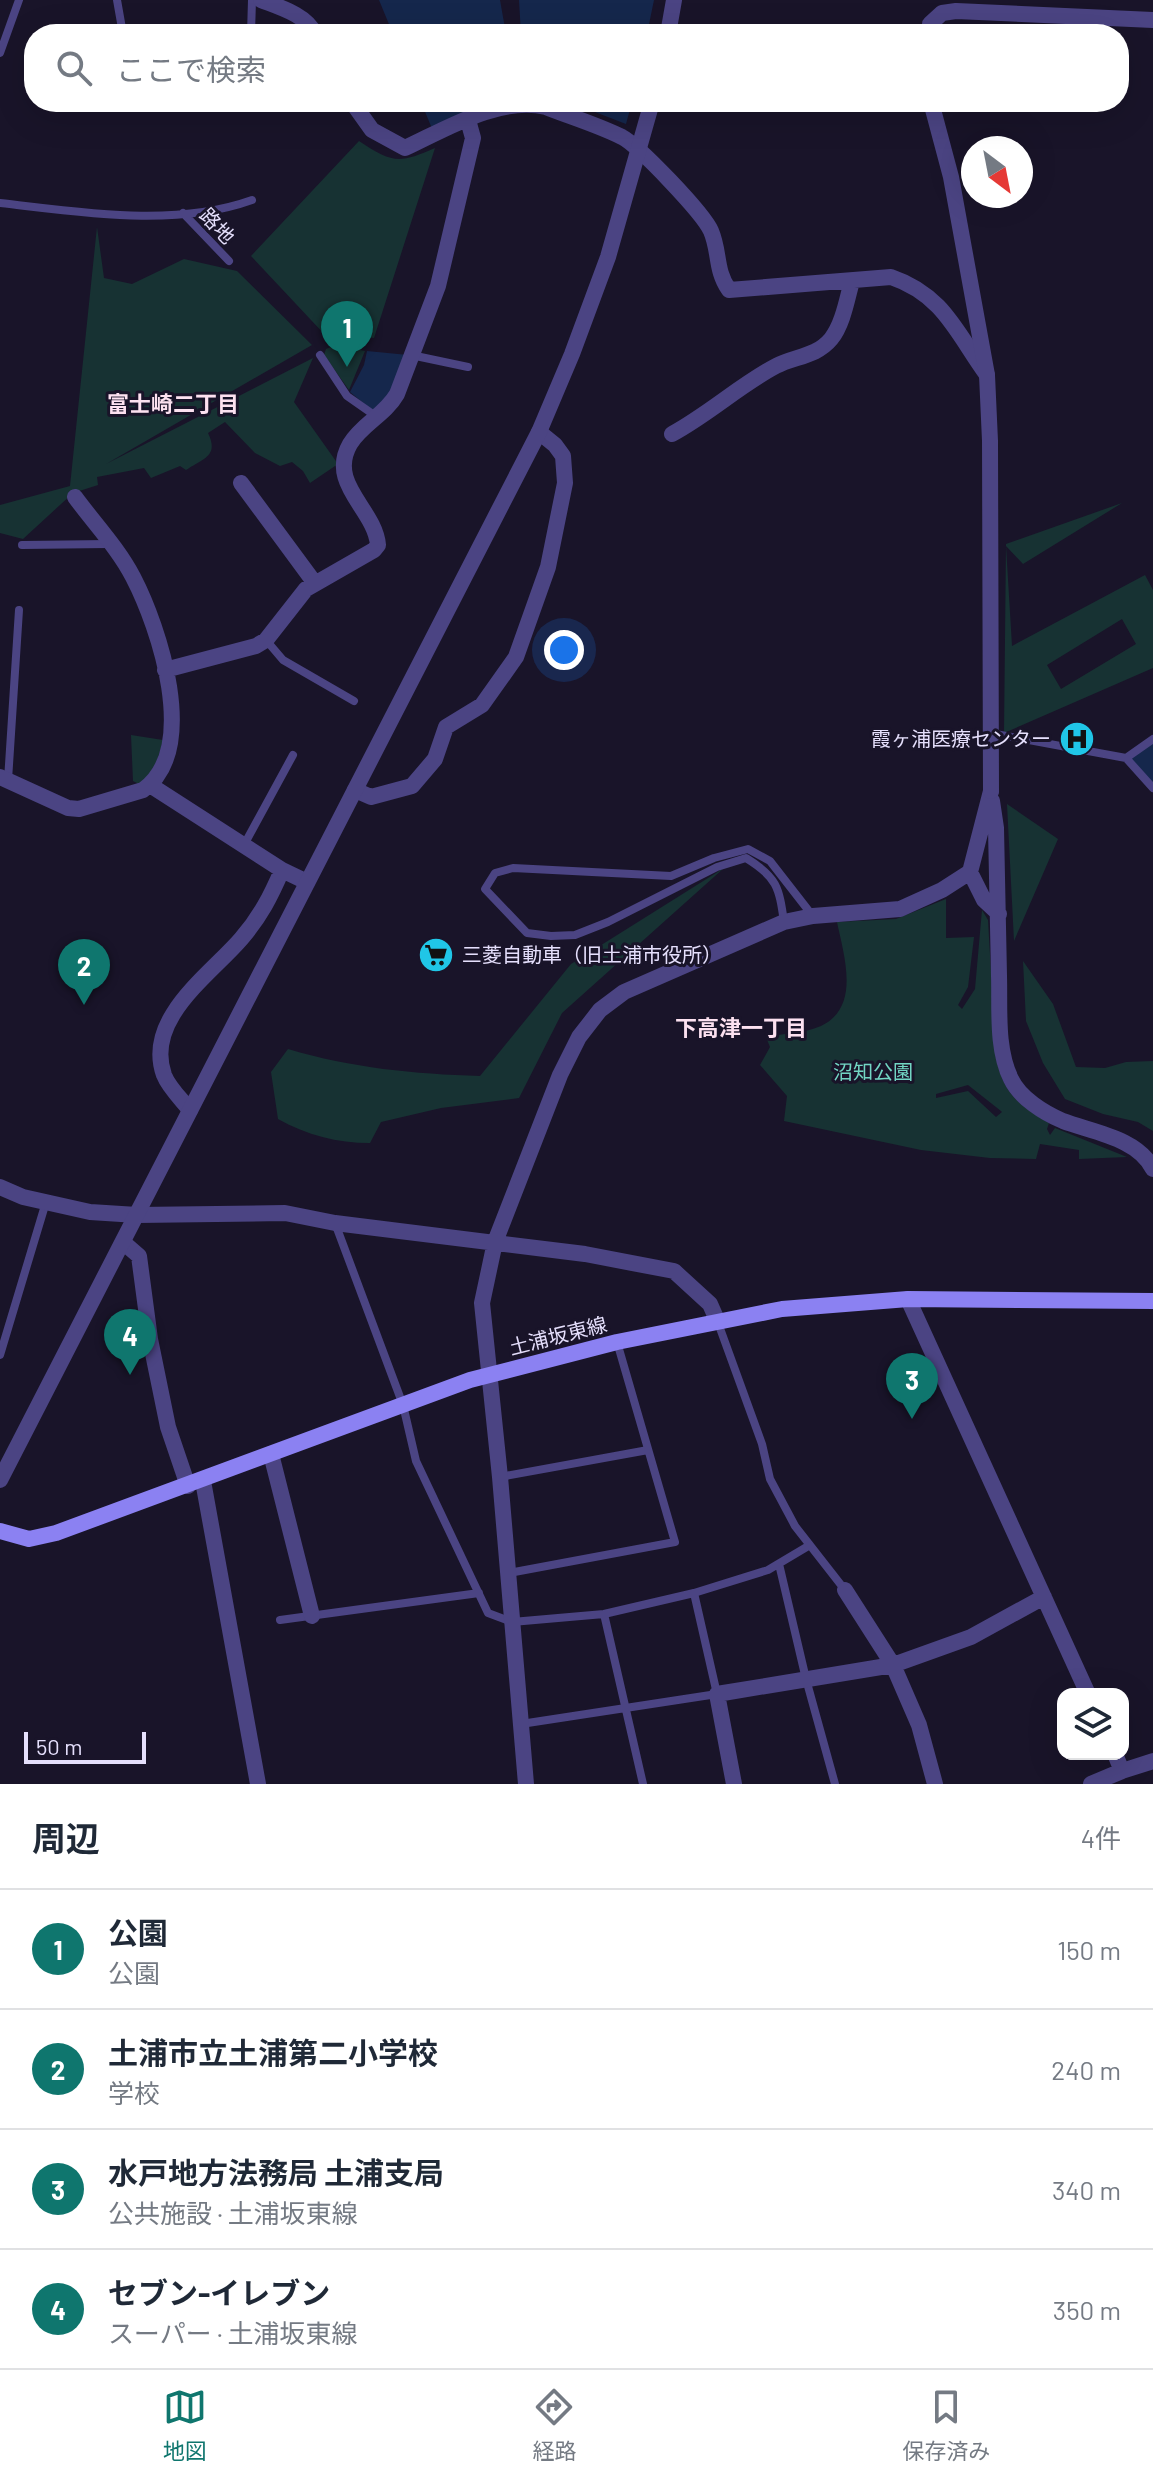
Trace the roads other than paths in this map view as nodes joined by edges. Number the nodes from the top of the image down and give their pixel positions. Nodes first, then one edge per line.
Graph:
1 (19, 0) edge
2 (117, 0) edge
3 (252, 0) edge
4 (261, 0) edge
5 (674, 0) edge
6 (1153, 20) edge
7 (121, 24) edge
8 (251, 24) edge
9 (309, 24) edge
10 (670, 24) edge
11 (930, 24) edge
12 (0, 53) edge
13 (359, 112) edge
14 (490, 112) edge
15 (556, 112) edge
16 (649, 112) edge
17 (934, 112) edge
18 (468, 120) junction
19 (639, 149) junction
20 (252, 200) dead end
21 (0, 203) edge
22 (183, 213) junction
23 (229, 261) dead end
24 (852, 281) junction
25 (320, 355) dead end
26 (410, 355) junction
27 (468, 367) dead end
28 (987, 375) junction
29 (377, 418) junction
30 (539, 432) junction
31 (672, 434) dead end
32 (241, 483) dead end
33 (75, 497) dead end
34 (110, 544) junction
35 (22, 545) dead end
36 (314, 582) junction
37 (19, 610) dead end
38 (266, 640) junction
39 (165, 670) junction
40 (354, 701) dead end
41 (990, 733) junction
42 (1153, 739) edge
43 (293, 755) dead end
44 (1126, 758) junction
45 (4, 779) edge
46 (150, 785) junction
47 (1153, 788) edge
48 (355, 790) junction
49 (991, 791) junction
50 (243, 845) junction
51 (282, 870) junction
52 (970, 872) junction
53 (307, 882) junction
54 (999, 914) junction
55 (813, 916) junction
56 (784, 922) junction
57 (190, 1110) junction
58 (1153, 1169) edge
59 (0, 1187) edge
60 (46, 1202) junction
61 (137, 1215) junction
62 (335, 1223) junction
63 (495, 1242) junction
64 (124, 1243) junction
65 (908, 1299) junction
66 (1153, 1301) edge
67 (717, 1320) junction
68 (617, 1342) junction
69 (0, 1355) edge
70 (489, 1374) junction
71 (403, 1405) junction
72 (648, 1450) junction
73 (271, 1454) junction
74 (5, 1457) edge
75 (500, 1477) junction
76 (0, 1480) edge
77 (196, 1483) junction
78 (0, 1531) edge
79 (810, 1545) junction
80 (779, 1564) junction
81 (509, 1573) junction
82 (845, 1590) joint
83 (479, 1593) junction
84 (694, 1593) junction
85 (1044, 1597) junction
86 (604, 1614) junction
87 (312, 1616) junction
88 (280, 1620) dead end
89 (512, 1622) junction
90 (893, 1665) junction
91 (806, 1679) junction
92 (1085, 1688) edge
93 (717, 1694) junction
94 (624, 1708) junction
95 (521, 1724) junction
96 (1117, 1760) edge
97 (1153, 1761) edge
98 (1122, 1771) junction
99 (258, 1784) edge
100 (526, 1784) edge
101 (643, 1784) edge
102 (734, 1784) edge
103 (835, 1784) edge
104 (935, 1784) edge
105 (1091, 1784) edge

1 - 12 lane
2 - 7 lane
3 - 8 lane
4 - 9 street
5 - 10 street
6 - 11 street
13 - 18 street
14 - 18 street
15 - 19 street
16 - 19 street
17 - 28 street
18 - 26 street
19 - 24 street
19 - 30 street
20 - 22 lane
21 - 22 lane
22 - 23 lane, 路地
24 - 28 street
24 - 31 street
25 - 29 lane
26 - 27 lane
26 - 29 street
28 - 41 street
29 - 36 street
30 - 48 street
30 - 48 street
32 - 36 street
33 - 34 street
34 - 35 lane
34 - 39 street
36 - 38 street
37 - 45 lane
38 - 39 street
38 - 40 lane
39 - 46 street
41 - 44 lane
41 - 49 street
42 - 44 lane
43 - 50 lane
44 - 47 lane
45 - 46 street
46 - 50 street
48 - 53 street
49 - 52 street
49 - 54 street
50 - 51 street
51 - 53 street
51 - 57 street
52 - 54 street
52 - 55 street
53 - 57 street
54 - 58 street
55 - 56 street
55 - 56 lane
56 - 63 street
57 - 61 street
59 - 60 street
60 - 61 street
60 - 69 lane
61 - 62 street
61 - 64 street
62 - 63 street
62 - 71 lane
63 - 67 street
63 - 70 street
64 - 74 street
64 - 77 street
65 - 66 main road, 土浦坂東線
65 - 67 main road, 土浦坂東線
65 - 85 street
67 - 68 main road, 土浦坂東線
67 - 79 lane
68 - 70 main road, 土浦坂東線
68 - 72 lane
70 - 71 main road, 土浦坂東線
70 - 75 street
71 - 73 main road, 土浦坂東線
71 - 83 lane
72 - 75 lane
72 - 81 lane
73 - 77 main road, 土浦坂東線
73 - 87 street
74 - 76 street
75 - 81 street
77 - 78 main road, 土浦坂東線
77 - 99 street
79 - 80 lane
79 - 82 lane
80 - 84 lane
80 - 91 lane
81 - 89 street
82 - 90 street
83 - 87 lane
83 - 89 lane
84 - 86 lane
84 - 93 lane
85 - 90 street
85 - 92 street
86 - 89 lane
86 - 94 lane
87 - 88 lane
89 - 95 street
90 - 91 street
90 - 104 street
91 - 93 street
91 - 103 lane
93 - 94 lane
93 - 102 street
94 - 95 lane
94 - 101 lane
95 - 100 street
96 - 98 street
97 - 98 street
98 - 105 street

